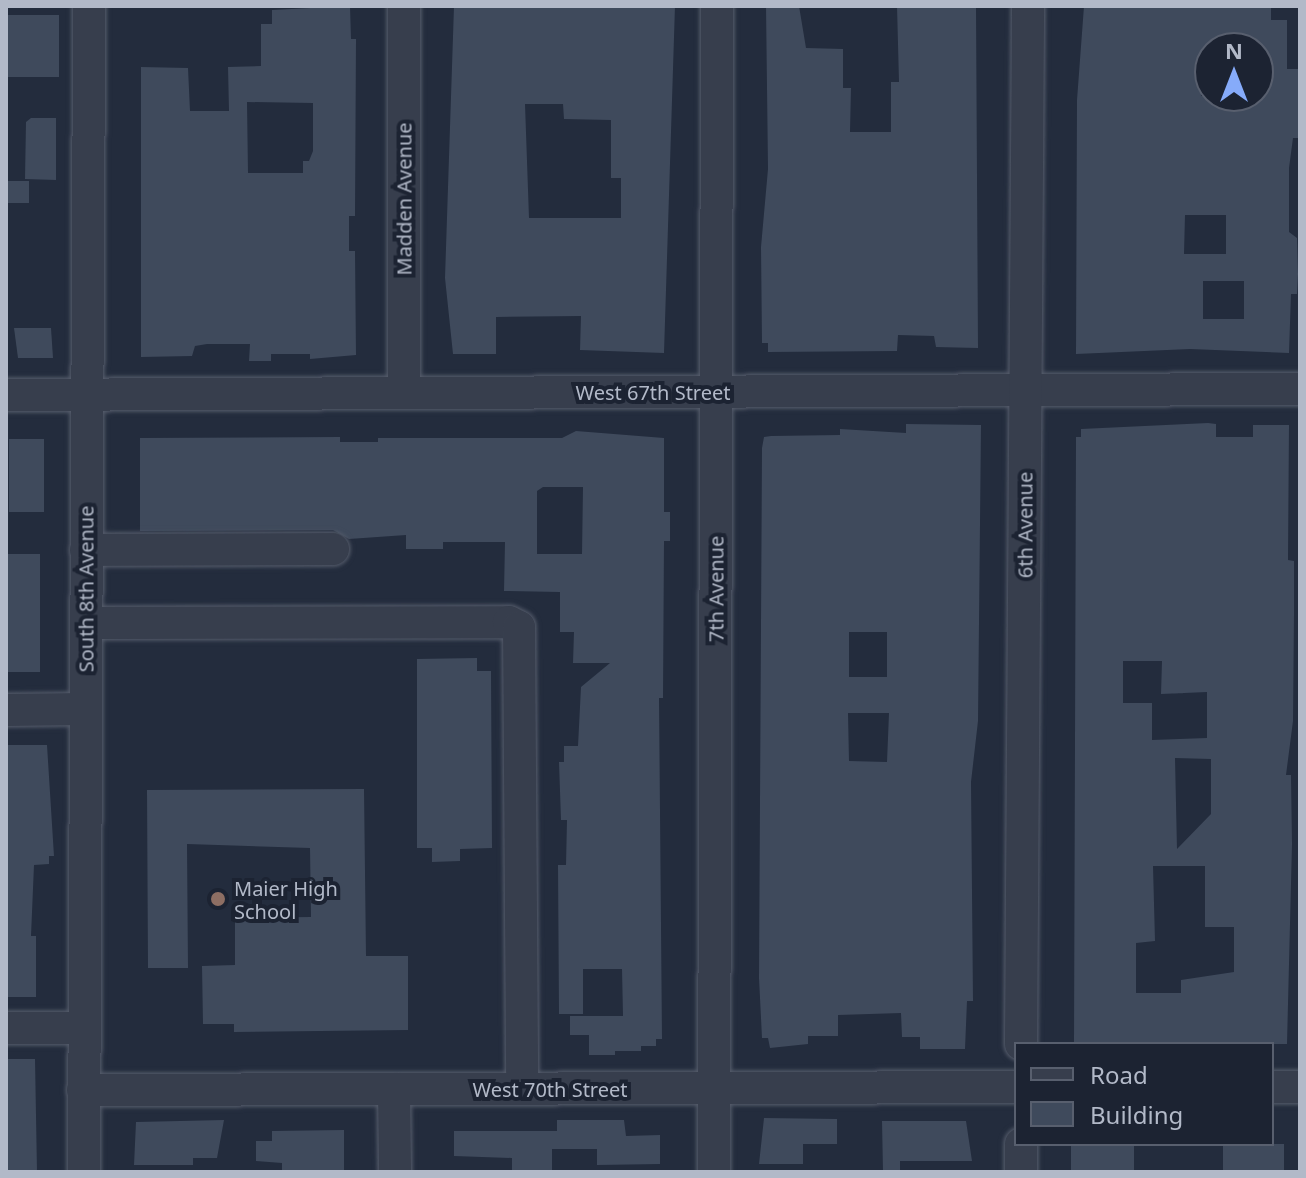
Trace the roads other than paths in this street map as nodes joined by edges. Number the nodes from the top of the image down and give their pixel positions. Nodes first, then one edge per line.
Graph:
1 (89, 6) edge
2 (404, 6) edge
3 (717, 6) edge
4 (1028, 6) edge
5 (1026, 389) junction
6 (1300, 389) edge
7 (716, 391) junction
8 (404, 392) junction
9 (87, 393) junction
10 (6, 395) edge
11 (333, 549) dead end
12 (86, 550) junction
13 (87, 623) junction
14 (85, 709) junction
15 (6, 710) edge
16 (6, 1028) edge
17 (84, 1028) junction
18 (1021, 1042) edge
19 (1014, 1087) edge
20 (1274, 1087) edge
21 (1300, 1087) edge
22 (394, 1089) junction
23 (522, 1089) junction
24 (714, 1089) junction
25 (83, 1090) junction
26 (1021, 1146) edge
27 (84, 1172) edge
28 (395, 1172) edge
29 (714, 1172) edge
30 (1021, 1172) edge

1 - 9 street, South 8th Avenue
2 - 8 street, Madden Avenue
3 - 7 street, 7th Avenue
4 - 5 street, 6th Avenue
5 - 6 street, West 67th Street
5 - 7 street, West 67th Street
5 - 18 street, 6th Avenue
7 - 8 street, West 67th Street
7 - 24 street, 7th Avenue
8 - 9 street, West 67th Street
9 - 10 street, West 67th Street
9 - 12 street, South 8th Avenue
11 - 12 street
12 - 13 street, South 8th Avenue
13 - 14 street, South 8th Avenue
13 - 23 street
14 - 15 street
14 - 17 street, South 8th Avenue
16 - 17 street
17 - 25 street, South 8th Avenue
19 - 24 street, West 70th Street
20 - 21 street
22 - 23 street, West 70th Street
22 - 25 street, West 70th Street
22 - 28 street
23 - 24 street, West 70th Street
24 - 29 street, 7th Avenue
25 - 27 street, South 8th Avenue
26 - 30 street

